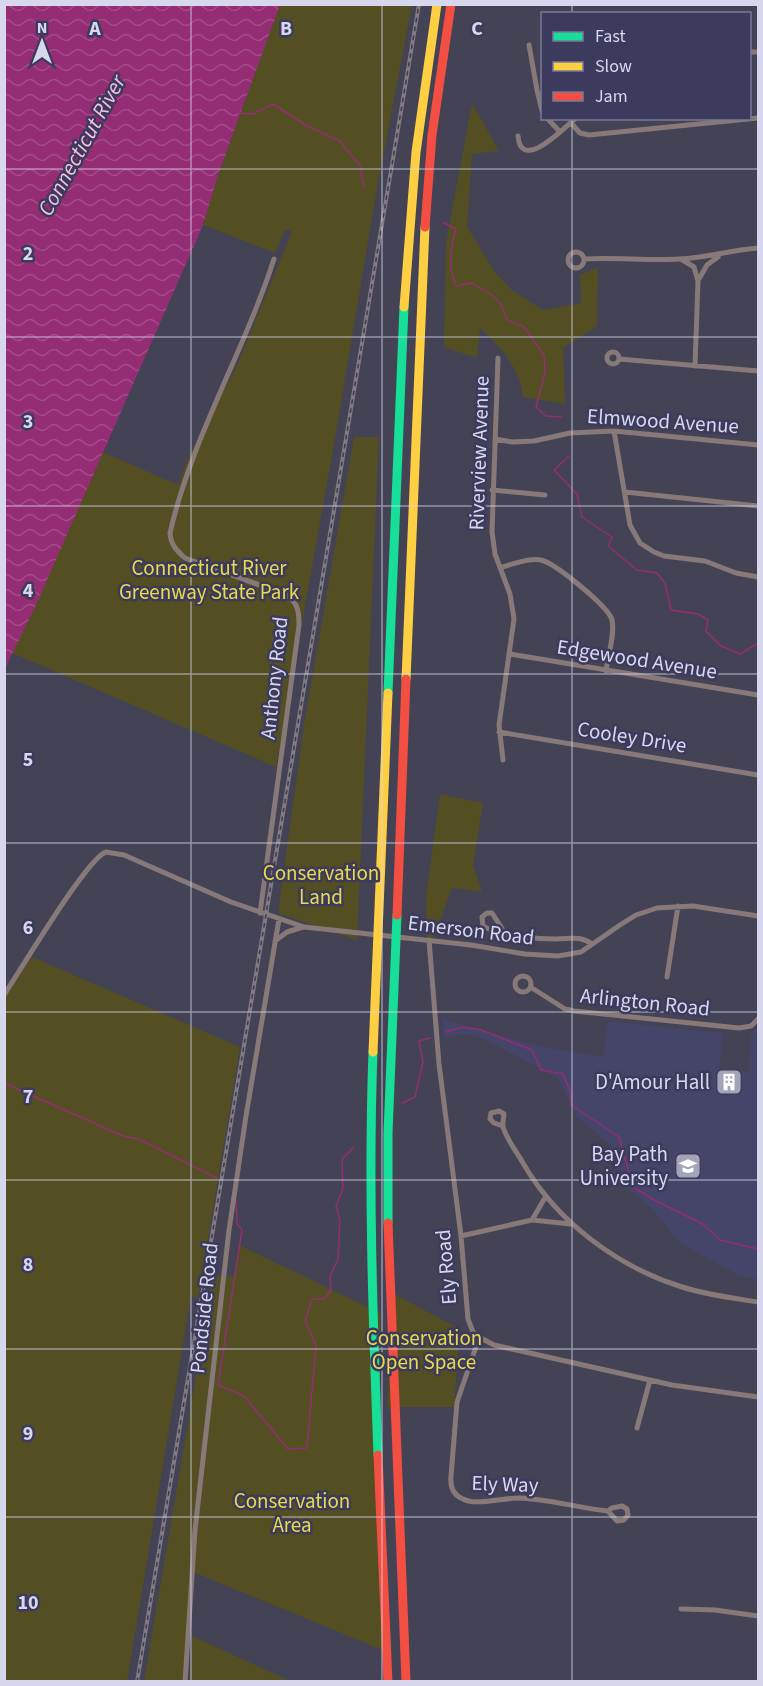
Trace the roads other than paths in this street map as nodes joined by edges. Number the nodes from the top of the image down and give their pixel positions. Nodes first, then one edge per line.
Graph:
1 (437, 4) edge
2 (451, 4) edge
3 (529, 45) dead end
4 (541, 104) edge
5 (549, 120) edge
6 (739, 120) edge
7 (574, 121) edge
8 (560, 132) junction
9 (518, 136) dead end
10 (759, 248) edge
11 (723, 254) junction
12 (274, 259) dead end
13 (585, 259) dead end
14 (680, 259) junction
15 (698, 281) junction
16 (498, 358) dead end
17 (619, 359) dead end
18 (695, 366) junction
19 (759, 371) edge
20 (614, 431) junction
21 (495, 439) junction
22 (759, 445) edge
23 (492, 490) junction
24 (625, 492) junction
25 (545, 495) dead end
26 (759, 506) edge
27 (500, 568) junction
28 (759, 577) edge
29 (510, 654) junction
30 (606, 671) junction
31 (759, 695) edge
32 (499, 732) junction
33 (503, 760) dead end
34 (759, 775) edge
35 (678, 906) junction
36 (261, 913) junction
37 (759, 916) edge
38 (279, 919) junction
39 (304, 927) junction
40 (505, 933) junction
41 (429, 940) junction
42 (275, 941) junction
43 (592, 944) junction
44 (667, 977) dead end
45 (532, 988) dead end
46 (4, 995) edge
47 (759, 1019) edge
48 (502, 1126) dead end
49 (546, 1196) junction
50 (532, 1220) junction
51 (572, 1225) junction
52 (462, 1236) junction
53 (759, 1302) edge
54 (479, 1338) junction
55 (650, 1380) junction
56 (759, 1397) edge
57 (638, 1428) dead end
58 (608, 1511) dead end
59 (681, 1609) dead end
60 (759, 1616) edge
61 (185, 1682) edge
62 (388, 1682) edge
63 (406, 1682) edge

1 - 62 highway
2 - 63 highway
3 - 4 street
5 - 8 street
6 - 7 street
7 - 8 street
8 - 9 street
10 - 11 street
11 - 14 street
11 - 15 street
12 - 36 street, Anthony Road
13 - 14 street
14 - 15 street
15 - 18 street
16 - 21 street, Riverview Avenue
17 - 18 street
18 - 19 street
20 - 21 street, Elmwood Avenue
20 - 22 street, Elmwood Avenue
20 - 24 street
21 - 23 street, Riverview Avenue
23 - 25 street
23 - 27 street, Riverview Avenue
24 - 26 street
24 - 28 street
27 - 29 street, Riverview Avenue
27 - 30 street
29 - 30 street, Edgewood Avenue
29 - 32 street, Riverview Avenue
30 - 31 street, Edgewood Avenue
32 - 33 street, Riverview Avenue
32 - 34 street, Cooley Drive
35 - 37 street, Emerson Road
35 - 43 street, Emerson Road
35 - 44 street
36 - 38 street, Emerson Road
36 - 46 street, Emerson Road
38 - 39 street, Emerson Road
38 - 42 street, Pondside Road
39 - 41 street, Emerson Road
39 - 42 street
40 - 40 street
40 - 43 street
41 - 43 street, Emerson Road
41 - 52 street, Ely Road
42 - 61 street, Pondside Road
45 - 47 street, Arlington Road
48 - 49 street
49 - 50 street
49 - 51 street
50 - 51 street
50 - 52 street
51 - 53 street
52 - 54 street, Ely Road
54 - 55 street
54 - 58 street, Ely Way
55 - 56 street
55 - 57 street
59 - 60 street

